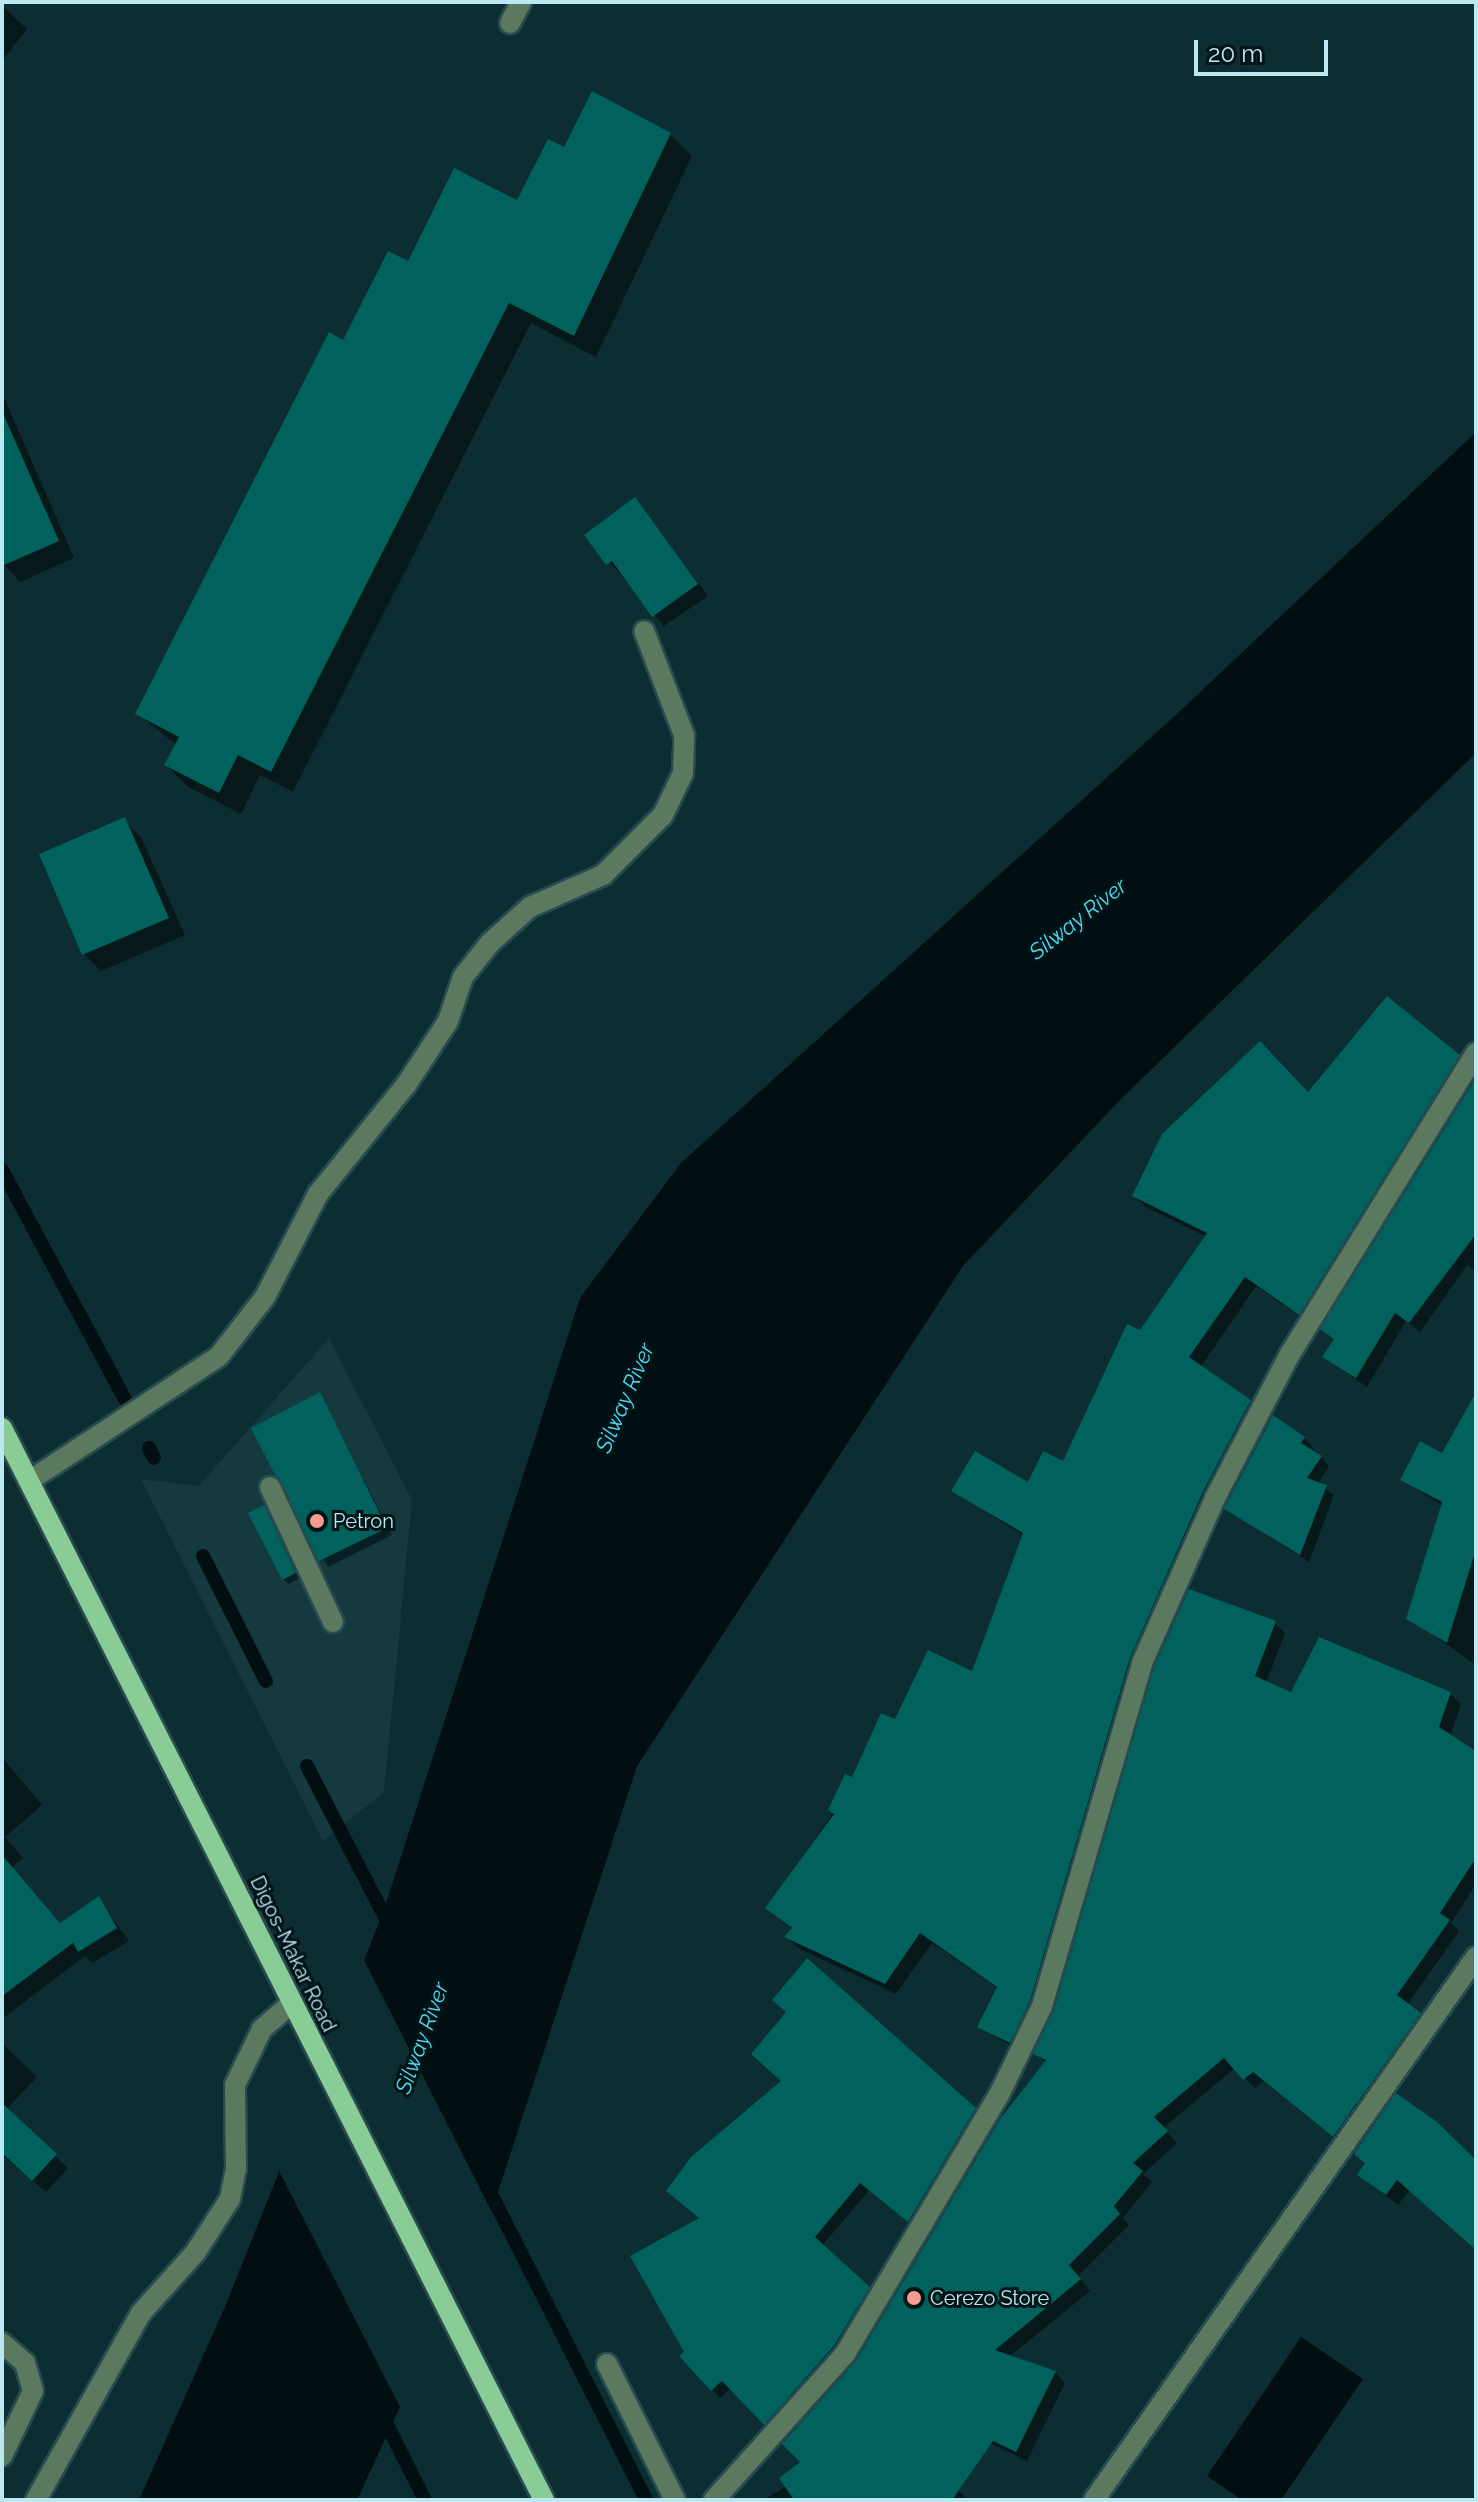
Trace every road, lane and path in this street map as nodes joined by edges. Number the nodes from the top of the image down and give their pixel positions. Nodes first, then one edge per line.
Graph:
1 (521, 2) edge
2 (510, 23) dead end
3 (644, 631) dead end
4 (1476, 1053) edge
5 (2, 1428) edge
6 (29, 1481) junction
7 (270, 1487) dead end
8 (333, 1622) dead end
9 (1476, 1957) edge
10 (291, 2004) junction
11 (2, 2343) edge
12 (607, 2364) dead end
13 (2, 2456) edge
14 (36, 2500) edge
15 (544, 2500) edge
16 (675, 2500) edge
17 (714, 2500) edge
18 (1094, 2500) edge

1 - 2 street
3 - 6 street
4 - 17 street
5 - 6 main road, Digos-Makar Road
6 - 10 main road, Digos-Makar Road
7 - 8 street
9 - 18 street
10 - 14 street
10 - 15 main road, Digos-Makar Road
11 - 13 street
12 - 16 street

